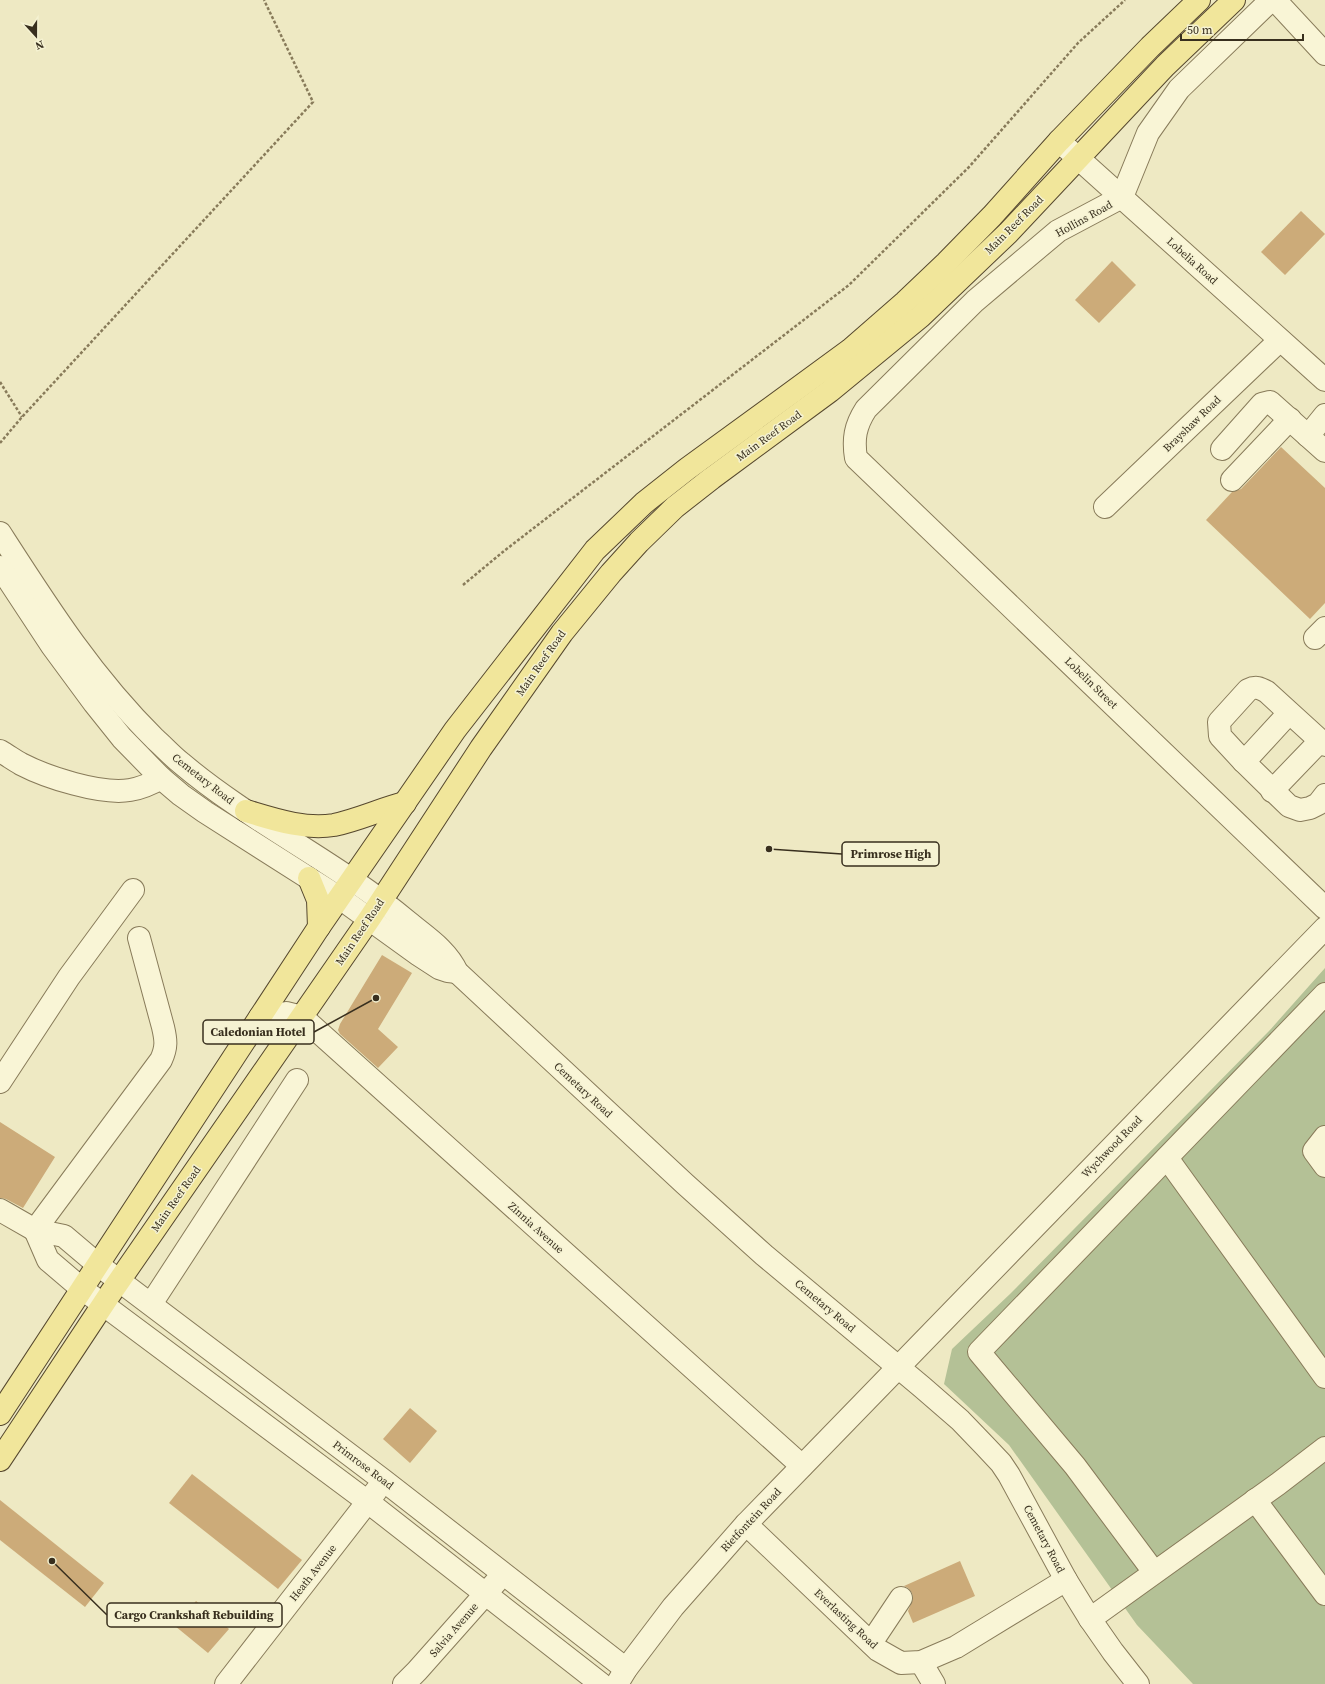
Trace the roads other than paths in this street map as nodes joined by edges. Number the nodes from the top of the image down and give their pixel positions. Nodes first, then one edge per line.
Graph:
1 (1199, 0) edge
2 (1234, 0) edge
3 (1271, 0) edge
4 (1275, 0) edge
5 (1325, 54) edge
6 (1059, 141) junction
7 (1079, 159) junction
8 (1122, 197) junction
9 (1280, 340) junction
10 (1325, 380) edge
11 (1325, 415) edge
12 (1290, 419) junction
13 (1308, 436) junction
14 (1222, 449) dead end
15 (1325, 451) edge
16 (856, 458) joint
17 (1232, 480) dead end
18 (1105, 507) dead end
19 (0, 533) edge
20 (0, 568) edge
21 (1289, 713) junction
22 (1323, 743) edge
23 (0, 751) edge
24 (436, 758) junction
25 (1244, 762) junction
26 (463, 777) junction
27 (161, 778) junction
28 (1272, 791) junction
29 (1325, 795) edge
30 (405, 803) junction
31 (246, 811) junction
32 (309, 878) junction
33 (353, 880) junction
34 (133, 890) dead end
35 (340, 898) junction
36 (382, 900) junction
37 (1325, 908) edge
38 (370, 918) junction
39 (319, 927) junction
40 (1325, 928) edge
41 (138, 938) dead end
42 (457, 972) junction
43 (1325, 994) edge
44 (260, 1016) junction
45 (302, 1018) junction
46 (297, 1080) dead end
47 (0, 1082) edge
48 (1325, 1138) edge
49 (1167, 1158) junction
50 (1325, 1166) edge
51 (0, 1210) edge
52 (35, 1230) junction
53 (97, 1264) junction
54 (119, 1281) junction
55 (82, 1288) junction
56 (103, 1304) junction
57 (151, 1304) junction
58 (178, 1325) junction
59 (159, 1346) junction
60 (898, 1367) junction
61 (1325, 1377) edge
62 (0, 1414) edge
63 (1325, 1448) edge
64 (0, 1460) edge
65 (802, 1466) junction
66 (383, 1480) junction
67 (1255, 1500) junction
68 (368, 1502) junction
69 (746, 1524) junction
70 (1154, 1572) junction
71 (503, 1574) junction
72 (1066, 1580) junction
73 (486, 1594) junction
74 (1325, 1594) edge
75 (901, 1598) dead end
76 (1090, 1619) junction
77 (871, 1643) junction
78 (921, 1662) junction
79 (622, 1677) edge
80 (226, 1684) edge
81 (404, 1684) edge
82 (601, 1684) edge
83 (934, 1684) edge
84 (1138, 1684) edge

1 - 6 main road, Main Reef Road
2 - 7 main road, Main Reef Road
3 - 8 street, Hollins Road
4 - 5 street
6 - 7 street, Lobelia Road
6 - 24 main road, Main Reef Road
7 - 8 street, Lobelia Road
7 - 26 main road, Main Reef Road
8 - 9 street, Lobelia Road
8 - 16 street, Hollins Road
9 - 10 street, Lobelia Road
9 - 18 street, Brayshaw Road
11 - 13 street
12 - 13 street
12 - 14 street
12 - 17 street
13 - 15 street
16 - 37 street, Lobelin Street
19 - 31 street, Cemetary Road
20 - 27 street, Cemetary Road
21 - 22 street
21 - 25 street
21 - 25 street
22 - 28 street
23 - 27 street
24 - 26 main road
24 - 30 main road, Main Reef Road
25 - 28 street
26 - 36 main road, Main Reef Road
27 - 32 street, Cemetary Road
28 - 29 street
30 - 31 main road
30 - 33 main road, Main Reef Road
31 - 33 street, Cemetary Road
32 - 35 street, Cemetary Road
32 - 39 main road
33 - 35 main road, Main Reef Road
33 - 36 street, Cemetary Road
34 - 47 street
35 - 38 street, Cemetary Road
35 - 39 main road, Main Reef Road
36 - 38 main road, Main Reef Road
36 - 42 street, Cemetary Road
38 - 42 street, Cemetary Road
38 - 45 main road, Main Reef Road
39 - 44 main road, Main Reef Road
40 - 60 street, Wychwood Road
41 - 52 street
42 - 60 street, Cemetary Road
43 - 49 street
44 - 45 street, Zinnia Avenue
44 - 53 main road, Main Reef Road
45 - 54 main road, Main Reef Road
45 - 65 street, Zinnia Avenue
46 - 57 street
48 - 50 street
49 - 61 street
49 - 70 street
51 - 52 street, Primrose Road
52 - 53 street, Primrose Road
52 - 55 street
53 - 54 street, Primrose Road
53 - 55 main road, Main Reef Road
54 - 56 main road, Main Reef Road
54 - 57 street, Primrose Road
55 - 56 street
55 - 62 main road, Main Reef Road
56 - 59 street
56 - 64 main road, Main Reef Road
57 - 58 street, Primrose Road
58 - 59 street
58 - 66 street, Primrose Road
59 - 68 street
60 - 65 street, Rietfontein Road
60 - 72 street, Cemetary Road
63 - 67 street
65 - 69 street, Rietfontein Road
66 - 68 street, Heath Avenue
66 - 71 street, Primrose Road
67 - 70 street
67 - 74 street
68 - 73 street
68 - 80 street, Heath Avenue
69 - 77 street, Everlasting Road
69 - 79 street, Rietfontein Road
70 - 76 street
71 - 73 street, Salvia Avenue
71 - 79 street, Primrose Road
72 - 76 street, Cemetary Road
72 - 78 street, Everlasting Road
73 - 81 street, Salvia Avenue
73 - 82 street
75 - 77 street
76 - 84 street, Cemetary Road
77 - 78 street, Everlasting Road
78 - 83 street

